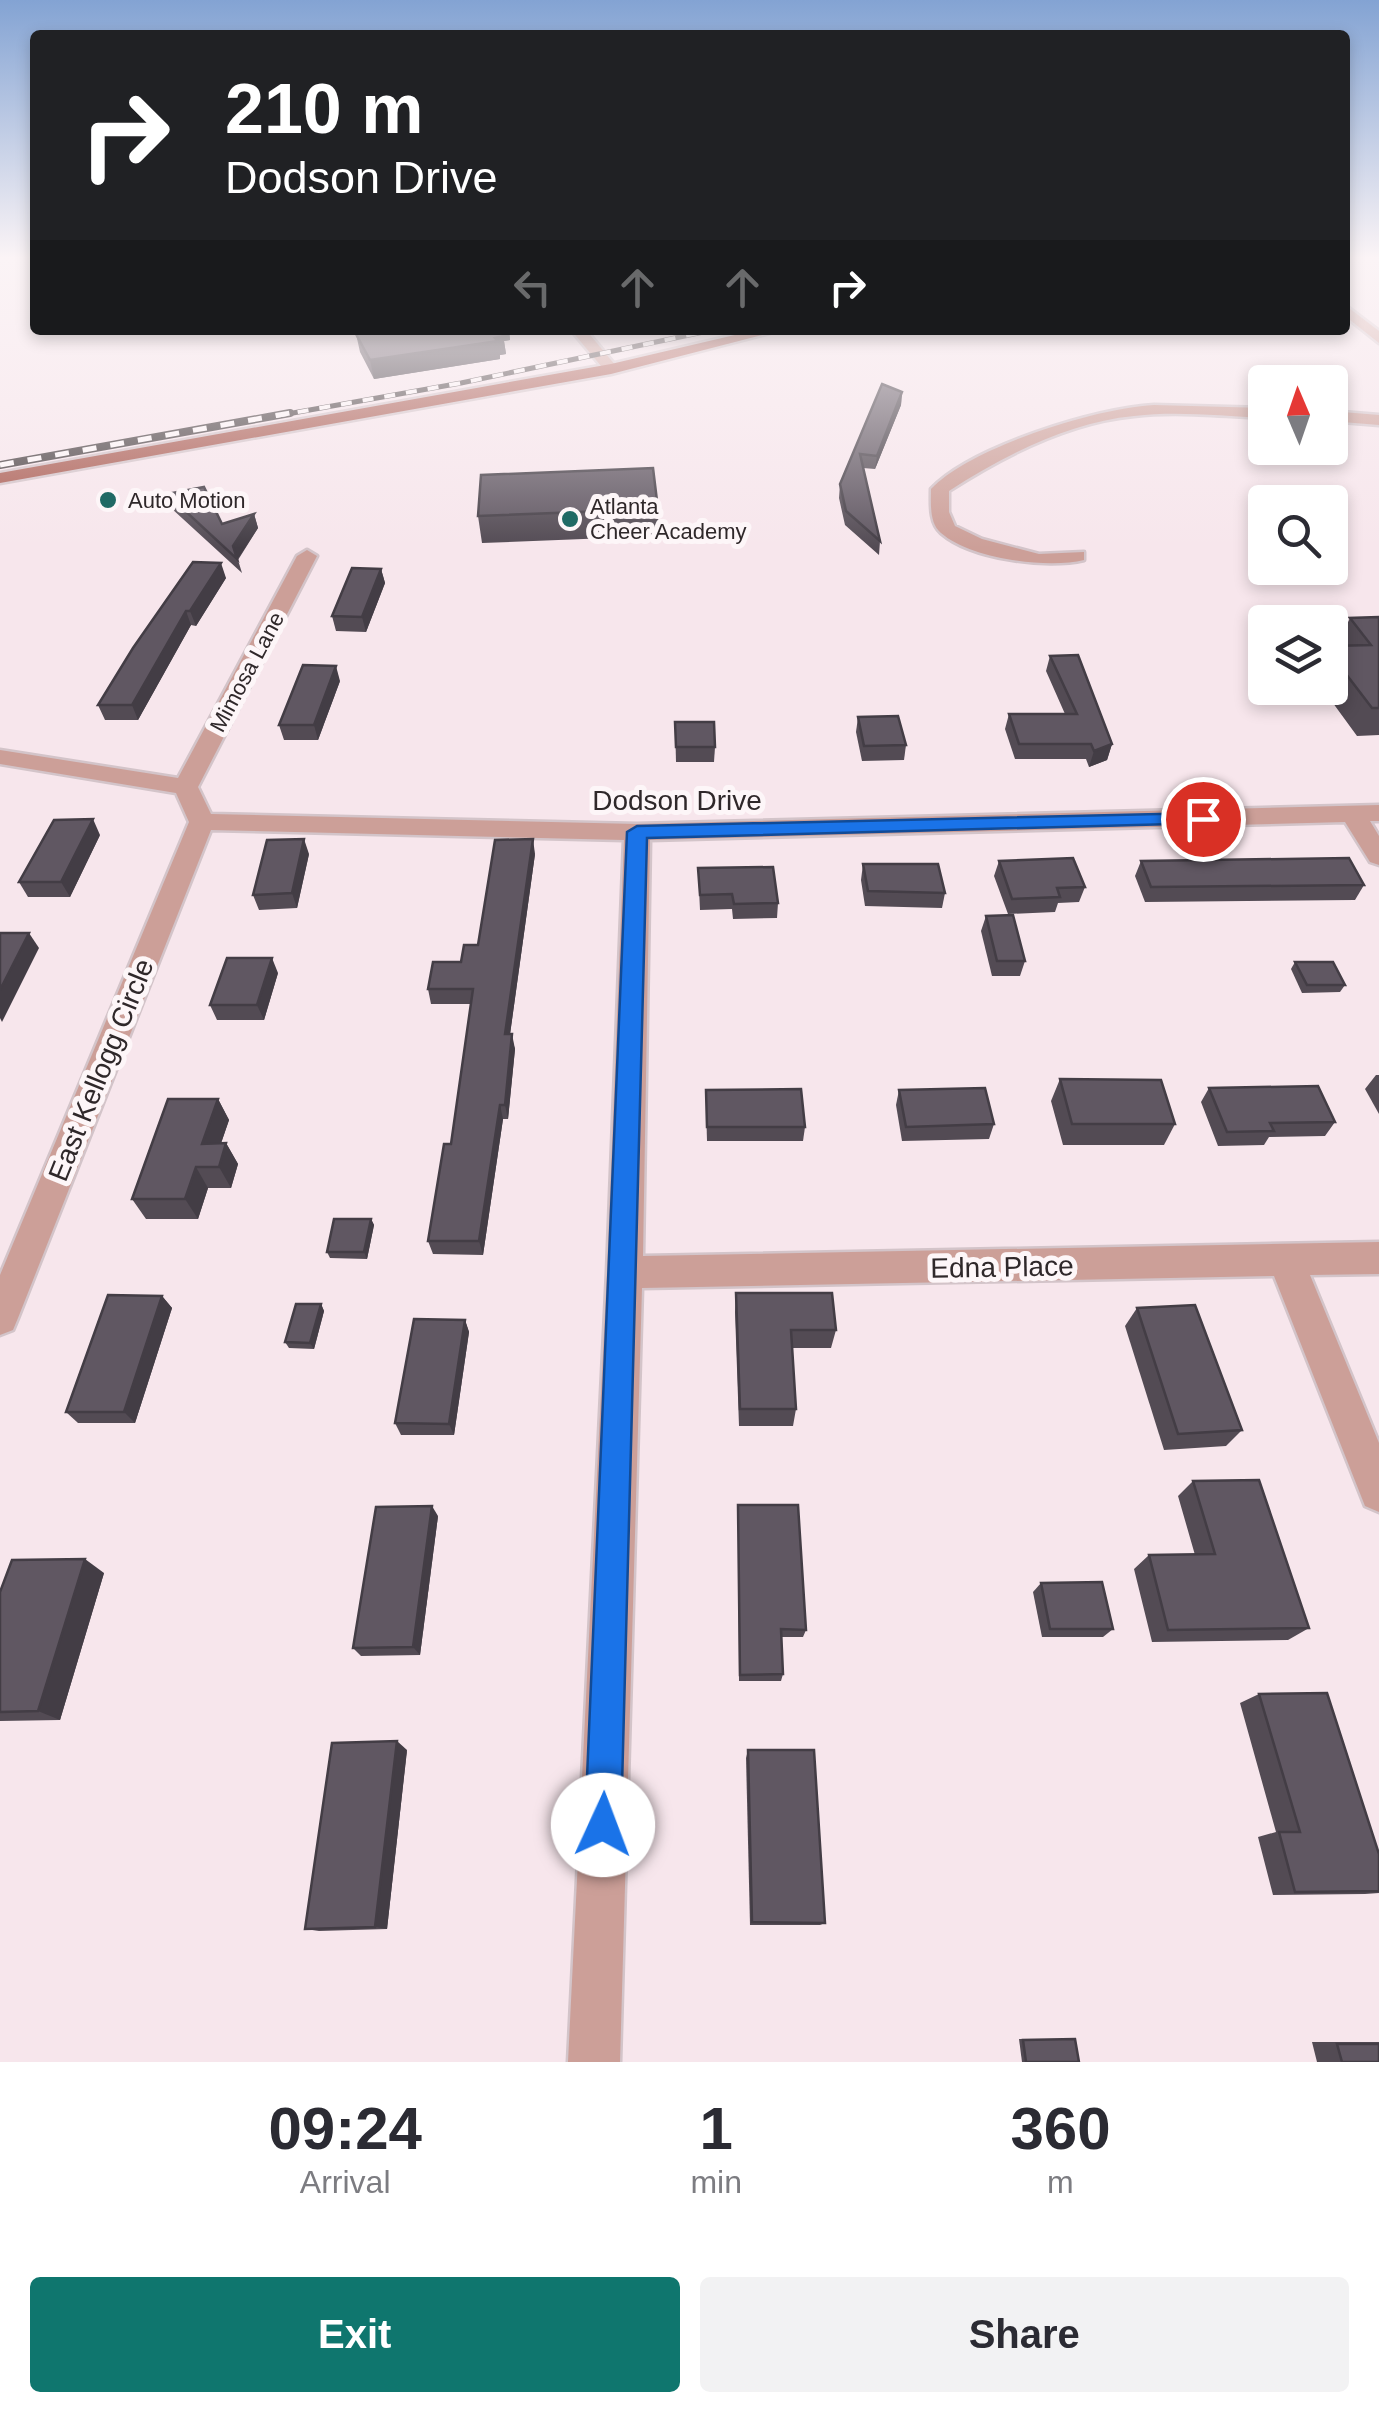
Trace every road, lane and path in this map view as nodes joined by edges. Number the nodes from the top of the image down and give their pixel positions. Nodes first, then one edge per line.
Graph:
1 (600, 356) edge
2 (664, 356) edge
3 (611, 369) junction
4 (1248, 413) edge
5 (1348, 417) edge
6 (1379, 420) edge
7 (0, 478) edge
8 (308, 556) dead end
9 (1076, 556) dead end
10 (0, 756) edge
11 (186, 787) junction
12 (1379, 813) edge
13 (1352, 814) junction
14 (202, 822) junction
15 (637, 832) junction
16 (1379, 856) edge
17 (1379, 1258) edge
18 (1287, 1263) junction
19 (625, 1272) junction
20 (0, 1318) edge
21 (1379, 1492) edge
22 (594, 2062) edge

1 - 3 street
2 - 3 main road
3 - 7 main road
4 - 9 street
5 - 6 street
8 - 11 street, Mimosa Lane
10 - 11 street
11 - 14 street
12 - 13 street, Dodson Drive
13 - 15 street, Dodson Drive
13 - 16 street
14 - 15 street, Dodson Drive
14 - 20 street, East Kellogg Circle
15 - 19 street
17 - 18 street, Edna Place
18 - 19 street, Edna Place
18 - 21 street
19 - 22 street

